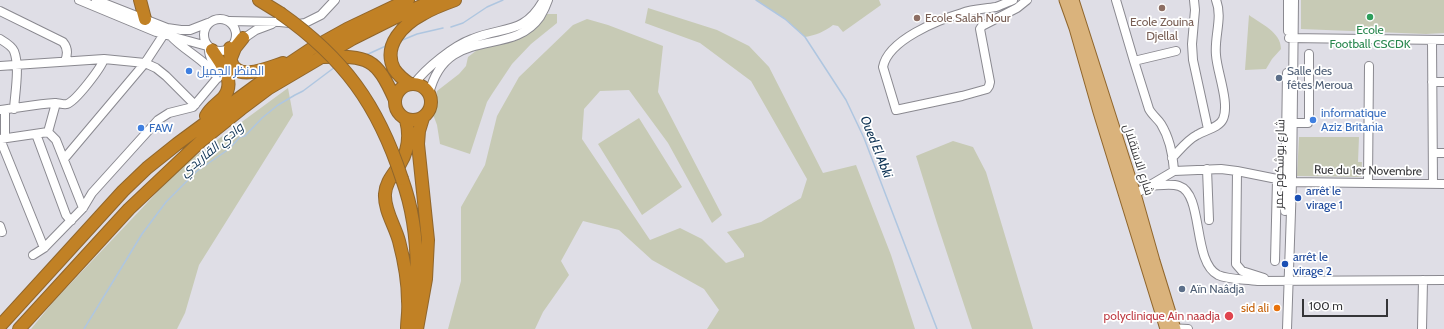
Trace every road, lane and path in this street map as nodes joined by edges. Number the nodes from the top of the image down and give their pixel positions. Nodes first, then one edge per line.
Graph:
1 (79, 0) edge
2 (96, 0) edge
3 (140, 0) edge
4 (259, 0) edge
5 (335, 0) edge
6 (408, 0) edge
7 (435, 0) edge
8 (455, 0) edge
9 (543, 0) edge
10 (548, 0) edge
11 (1013, 0) edge
12 (1027, 0) edge
13 (1064, 0) edge
14 (1073, 0) edge
15 (1116, 0) edge
16 (1194, 0) edge
17 (1216, 0) edge
18 (1288, 0) edge
19 (1294, 0) edge
20 (0, 11) edge
21 (280, 18) junction
22 (145, 19) junction
23 (229, 21) junction
24 (208, 23) junction
25 (167, 35) junction
26 (1290, 38) junction
27 (0, 39) edge
28 (1444, 40) edge
29 (1432, 41) junction
30 (235, 44) junction
31 (209, 48) junction
32 (1176, 51) dead end
33 (1309, 54) dead end
34 (322, 57) junction
35 (297, 58) junction
36 (104, 59) junction
37 (1134, 60) junction
38 (65, 61) junction
39 (145, 63) junction
40 (16, 65) junction
41 (0, 66) edge
42 (1369, 66) dead end
43 (222, 71) junction
44 (1432, 82) junction
45 (1444, 82) edge
46 (412, 84) junction
47 (429, 94) junction
48 (395, 100) junction
49 (56, 103) junction
50 (195, 105) junction
51 (14, 109) junction
52 (2, 110) edge
53 (423, 118) junction
54 (406, 120) junction
55 (204, 123) junction
56 (1292, 124) junction
57 (1208, 129) junction
58 (48, 132) junction
59 (36, 134) junction
60 (1, 138) edge
61 (1434, 153) junction
62 (1444, 153) edge
63 (1172, 158) junction
64 (64, 159) junction
65 (1207, 169) junction
66 (1174, 171) junction
67 (1237, 171) junction
68 (1285, 181) junction
69 (1368, 182) junction
70 (1433, 184) junction
71 (1444, 184) edge
72 (1148, 186) junction
73 (1135, 194) junction
74 (83, 208) junction
75 (1209, 220) dead end
76 (71, 221) junction
77 (44, 248) junction
78 (33, 254) dead end
79 (1275, 261) dead end
80 (1424, 280) junction
81 (1444, 280) edge
82 (1275, 281) junction
83 (1286, 281) junction
84 (414, 313) junction
85 (0, 326) edge
86 (1171, 328) edge
87 (19, 329) edge
88 (408, 329) edge
89 (416, 329) edge
90 (1188, 329) edge
91 (1283, 329) edge
92 (1287, 329) edge
93 (1422, 329) edge

1 - 25 street
2 - 22 street
3 - 22 highway
4 - 21 highway
5 - 21 street
6 - 35 highway
7 - 34 highway
8 - 46 highway
9 - 46 street
10 - 47 street
11 - 12 street
13 - 86 main road
14 - 73 main road, شارع الاستقلال
15 - 37 street
16 - 57 street
17 - 57 street
18 - 26 street
19 - 26 street, شارع بوشكوم عمر
20 - 38 street
21 - 23 street
21 - 30 street
21 - 84 highway, bridge
22 - 24 street
23 - 24 street
23 - 30 street
24 - 31 street
25 - 31 street
25 - 39 street
25 - 43 street
26 - 29 street
26 - 56 street, شارع بوشكوم عمر
26 - 68 street
27 - 40 street
28 - 29 street
29 - 44 street
30 - 31 street
30 - 43 highway
31 - 43 highway
32 - 37 street
33 - 56 street
34 - 48 highway
34 - 87 highway
35 - 43 highway
35 - 55 highway
36 - 38 street
36 - 39 street
36 - 49 street
37 - 63 street
38 - 40 street
39 - 50 street
39 - 64 street
40 - 41 street
40 - 51 street
42 - 69 street
43 - 50 street
43 - 55 highway
44 - 45 street
44 - 61 street
46 - 47 highway
46 - 48 highway
47 - 53 highway
48 - 54 highway
49 - 51 street
49 - 58 street
50 - 74 street
51 - 52 street
52 - 60 street
53 - 54 highway
53 - 89 highway
54 - 88 highway
55 - 85 highway
56 - 68 street, شارع بوشكوم عمر
57 - 63 street
58 - 59 street
58 - 64 street
59 - 60 street
59 - 76 street
60 - 77 street
61 - 62 street
61 - 70 street
63 - 66 street
64 - 74 street
65 - 66 street, Rue du 1er Novembre
65 - 67 street, Rue du 1er Novembre
65 - 75 street
66 - 72 street
67 - 68 street, Rue du 1er Novembre
67 - 82 street
68 - 69 street, Rue du 1er Novembre
68 - 79 street
68 - 83 street, شارع بوشكوم عمر
69 - 70 street, Rue du 1er Novembre
70 - 71 street, Rue du 1er Novembre
72 - 73 street
72 - 82 street
73 - 86 main road, شارع الاستقلال
74 - 76 street
76 - 77 street
77 - 78 street
80 - 81 street
80 - 83 street
80 - 93 street
82 - 83 street
83 - 91 street
83 - 92 street, شارع بوشكوم عمر
84 - 88 highway
84 - 89 highway
86 - 90 street

